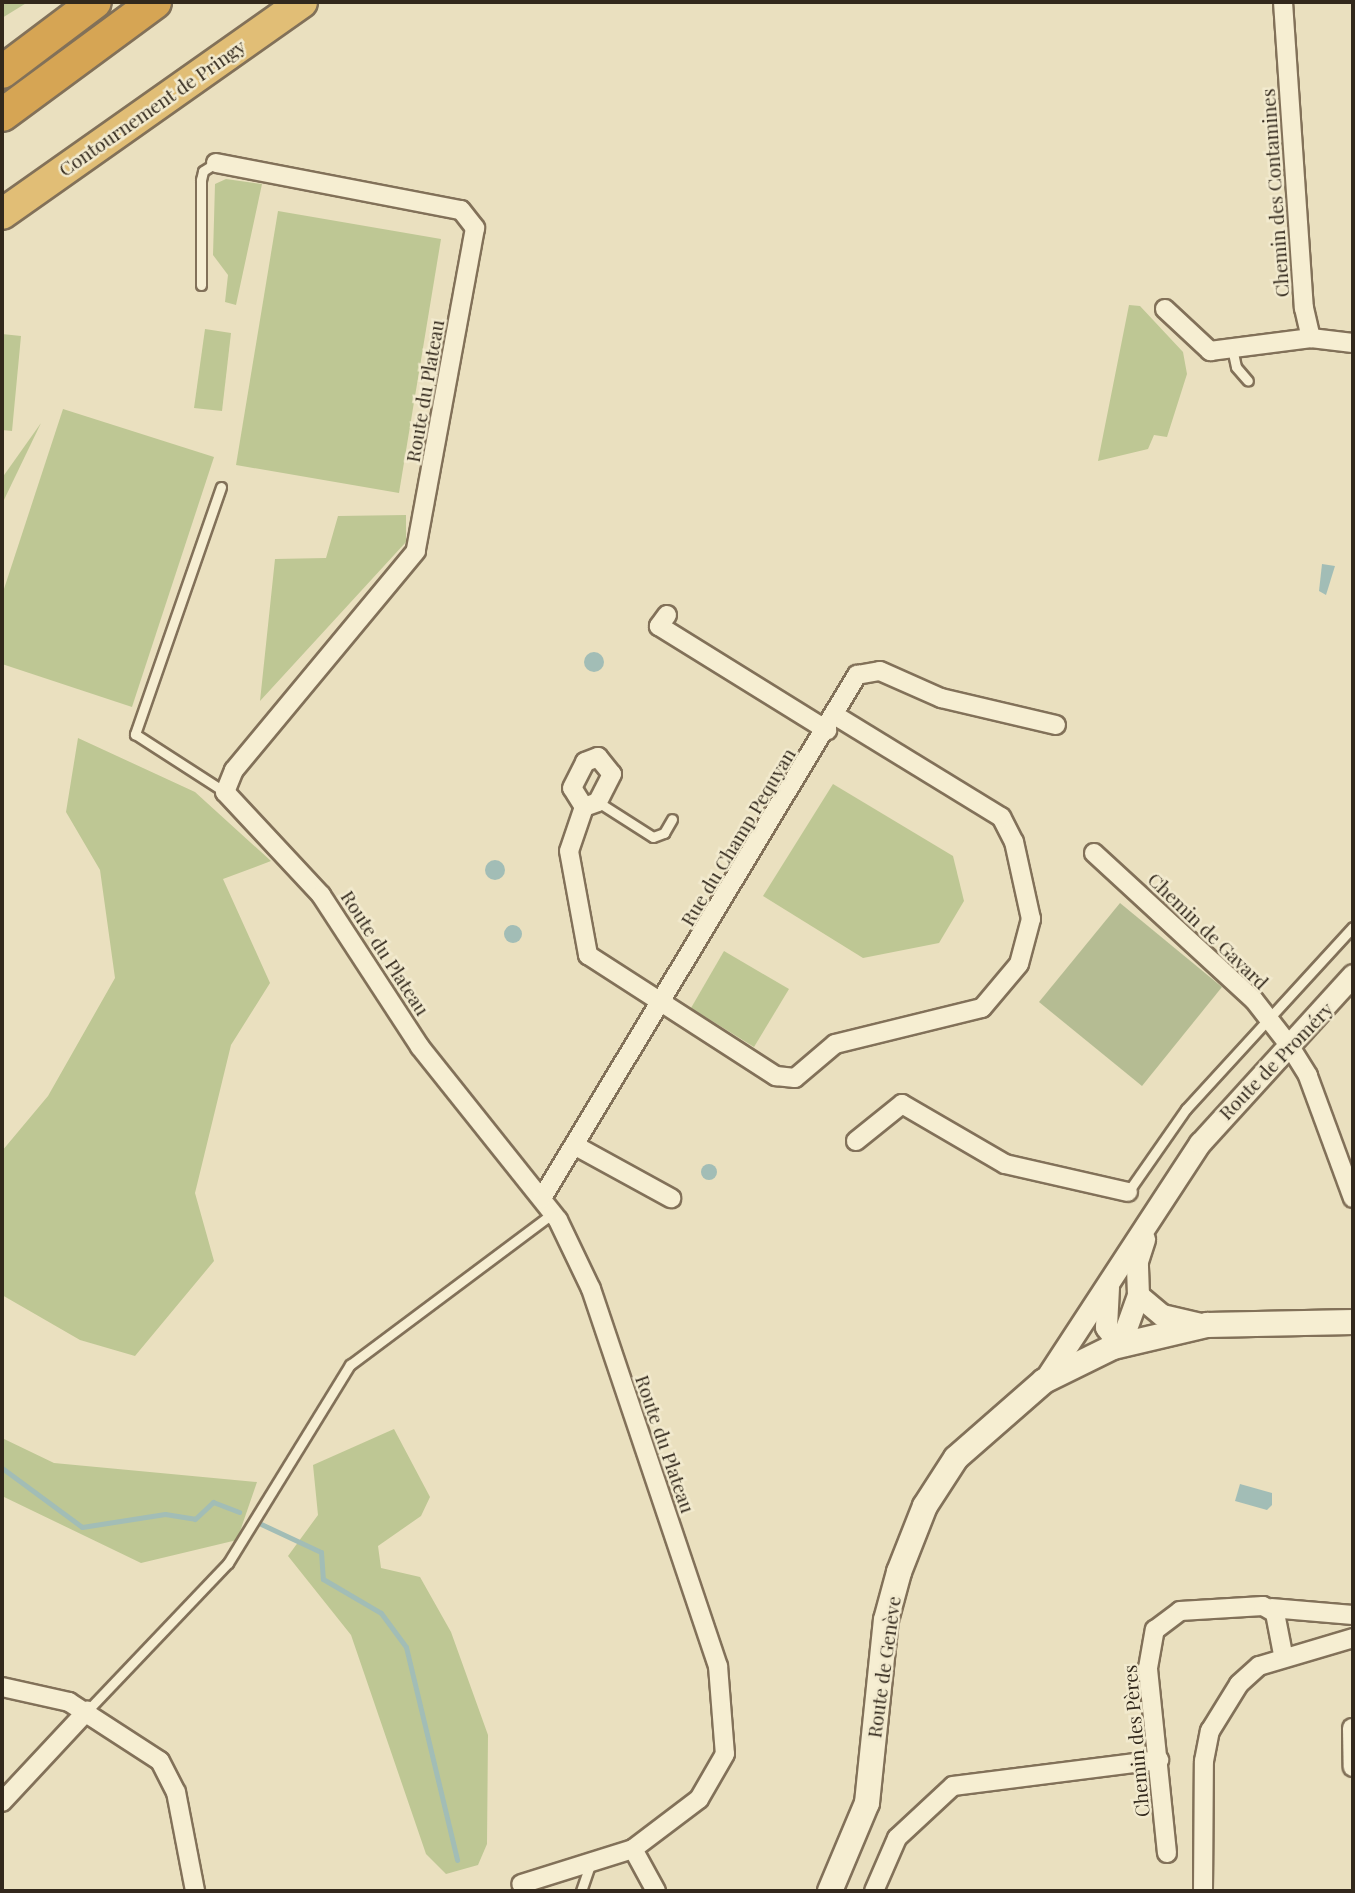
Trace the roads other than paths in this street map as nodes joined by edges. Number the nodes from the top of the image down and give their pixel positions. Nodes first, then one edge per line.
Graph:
1 (63, 2) edge
2 (95, 2) edge
3 (155, 2) edge
4 (276, 2) edge
5 (302, 2) edge
6 (1283, 2) edge
7 (2, 44) edge
8 (2, 72) edge
9 (2, 115) edge
10 (216, 163) joint
11 (2, 197) edge
12 (2, 214) edge
13 (201, 285) dead end
14 (1165, 309) dead end
15 (1311, 338) junction
16 (1353, 343) edge
17 (1232, 348) junction
18 (1248, 380) dead end
19 (221, 487) dead end
20 (667, 615) dead end
21 (831, 723) junction
22 (1056, 725) dead end
23 (225, 792) junction
24 (591, 804) joint
25 (672, 820) dead end
26 (1094, 853) dead end
27 (1353, 928) edge
28 (1353, 975) edge
29 (663, 1004) junction
30 (1265, 1018) junction
31 (1289, 1045) junction
32 (856, 1141) dead end
33 (574, 1145) junction
34 (1174, 1181) junction
35 (1128, 1192) joint
36 (671, 1198) dead end
37 (1353, 1198) edge
38 (547, 1205) junction
39 (1110, 1279) junction
40 (1138, 1295) junction
41 (1353, 1322) edge
42 (1207, 1325) junction
43 (1120, 1345) junction
44 (1034, 1388) junction
45 (1271, 1608) junction
46 (1353, 1615) edge
47 (1353, 1638) edge
48 (1283, 1654) junction
49 (2, 1688) edge
50 (87, 1711) junction
51 (1352, 1728) edge
52 (1159, 1760) junction
53 (1353, 1767) edge
54 (2, 1802) edge
55 (633, 1849) junction
56 (1167, 1853) dead end
57 (592, 1863) junction
58 (522, 1888) edge
59 (195, 1891) edge
60 (581, 1891) edge
61 (656, 1891) edge
62 (830, 1891) edge
63 (848, 1891) edge
64 (874, 1891) edge
65 (1203, 1891) edge

1 - 7 highway
2 - 8 highway
3 - 9 highway
4 - 11 highway, Contournement de Pringy
5 - 12 highway, Contournement de Pringy
6 - 15 street, Chemin des Contamines
10 - 13 lane
10 - 23 street, Route du Plateau
14 - 17 street
15 - 16 street
15 - 17 street
17 - 18 lane
19 - 23 lane
20 - 21 street
21 - 22 street, Rue du Champ Pequyan
21 - 29 street, Rue du Champ Pequyan
21 - 29 street
23 - 38 street, Route du Plateau
24 - 25 lane
24 - 29 street
26 - 30 street, Chemin de Gavard
27 - 30 lane
28 - 31 street, Route de Proméry
29 - 33 street, Rue du Champ Pequyan
30 - 31 street, Chemin de Gavard
30 - 35 lane
31 - 34 street, Route de Proméry
31 - 37 street, Chemin de Gavard
32 - 35 street
33 - 36 street
33 - 38 street, Rue du Champ Pequyan
34 - 39 street, Route de Proméry
34 - 40 street, Route de Proméry
38 - 50 lane
38 - 55 street, Route du Plateau
39 - 43 street, Route de Proméry
39 - 44 street, Route de Proméry
40 - 42 street
40 - 43 street, Route de Proméry
41 - 42 main road, Route de Genève
42 - 43 main road, Route de Genève
43 - 44 main road, Route de Genève
44 - 62 main road, Route de Genève
44 - 63 main road, Route de Genève
45 - 46 street, Chemin des Pères
45 - 48 street
45 - 52 street, Chemin des Pères
47 - 48 street
48 - 65 street
49 - 50 street
50 - 54 street
50 - 59 street
51 - 53 street
52 - 56 street, Chemin des Pères
52 - 64 street
55 - 57 street, Route du Plateau
55 - 61 street
57 - 58 street, Route du Plateau
57 - 60 lane

